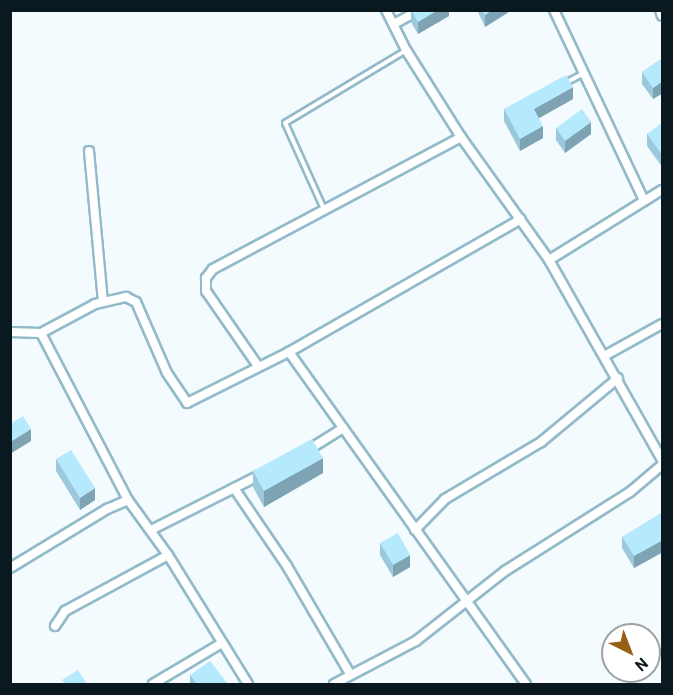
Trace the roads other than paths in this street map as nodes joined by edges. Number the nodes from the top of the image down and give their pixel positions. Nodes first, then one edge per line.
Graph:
1 (386, 10) edge
2 (419, 10) edge
3 (554, 10) edge
4 (660, 10) edge
5 (663, 16) edge
6 (394, 24) junction
7 (406, 50) junction
8 (584, 73) junction
9 (563, 84) edge
10 (461, 137) junction
11 (89, 151) dead end
12 (663, 190) edge
13 (644, 200) junction
14 (323, 207) junction
15 (521, 219) junction
16 (549, 260) junction
17 (103, 302) junction
18 (663, 324) edge
19 (10, 332) edge
20 (41, 333) junction
21 (288, 352) junction
22 (606, 355) junction
23 (258, 366) junction
24 (618, 378) junction
25 (341, 429) junction
26 (661, 456) edge
27 (295, 458) edge
28 (663, 465) edge
29 (274, 468) edge
30 (234, 489) junction
31 (128, 500) junction
32 (151, 530) junction
33 (415, 530) junction
34 (168, 555) junction
35 (10, 568) edge
36 (468, 602) junction
37 (55, 626) dead end
38 (222, 643) junction
39 (350, 674) junction
40 (153, 684) edge
41 (248, 684) edge
42 (334, 684) edge
43 (526, 684) edge

1 - 6 street
2 - 6 street
3 - 8 street
4 - 5 street
6 - 7 street
7 - 10 street
7 - 14 lane
8 - 9 lane
8 - 13 street
10 - 14 street
10 - 15 street
11 - 17 street
12 - 13 street
13 - 16 street
14 - 23 street
15 - 16 street
15 - 21 street
16 - 22 street
17 - 20 street
17 - 23 street
18 - 22 street
19 - 20 street
20 - 31 street
21 - 23 street
21 - 25 street
22 - 24 street
24 - 26 street
24 - 33 street
25 - 27 street
25 - 33 street
28 - 36 street
29 - 30 street
30 - 32 street
30 - 39 street
31 - 32 street
31 - 35 street
32 - 34 street
33 - 36 street
34 - 37 street
34 - 38 street
36 - 39 street
36 - 43 street
38 - 40 street
38 - 41 street
39 - 42 street

